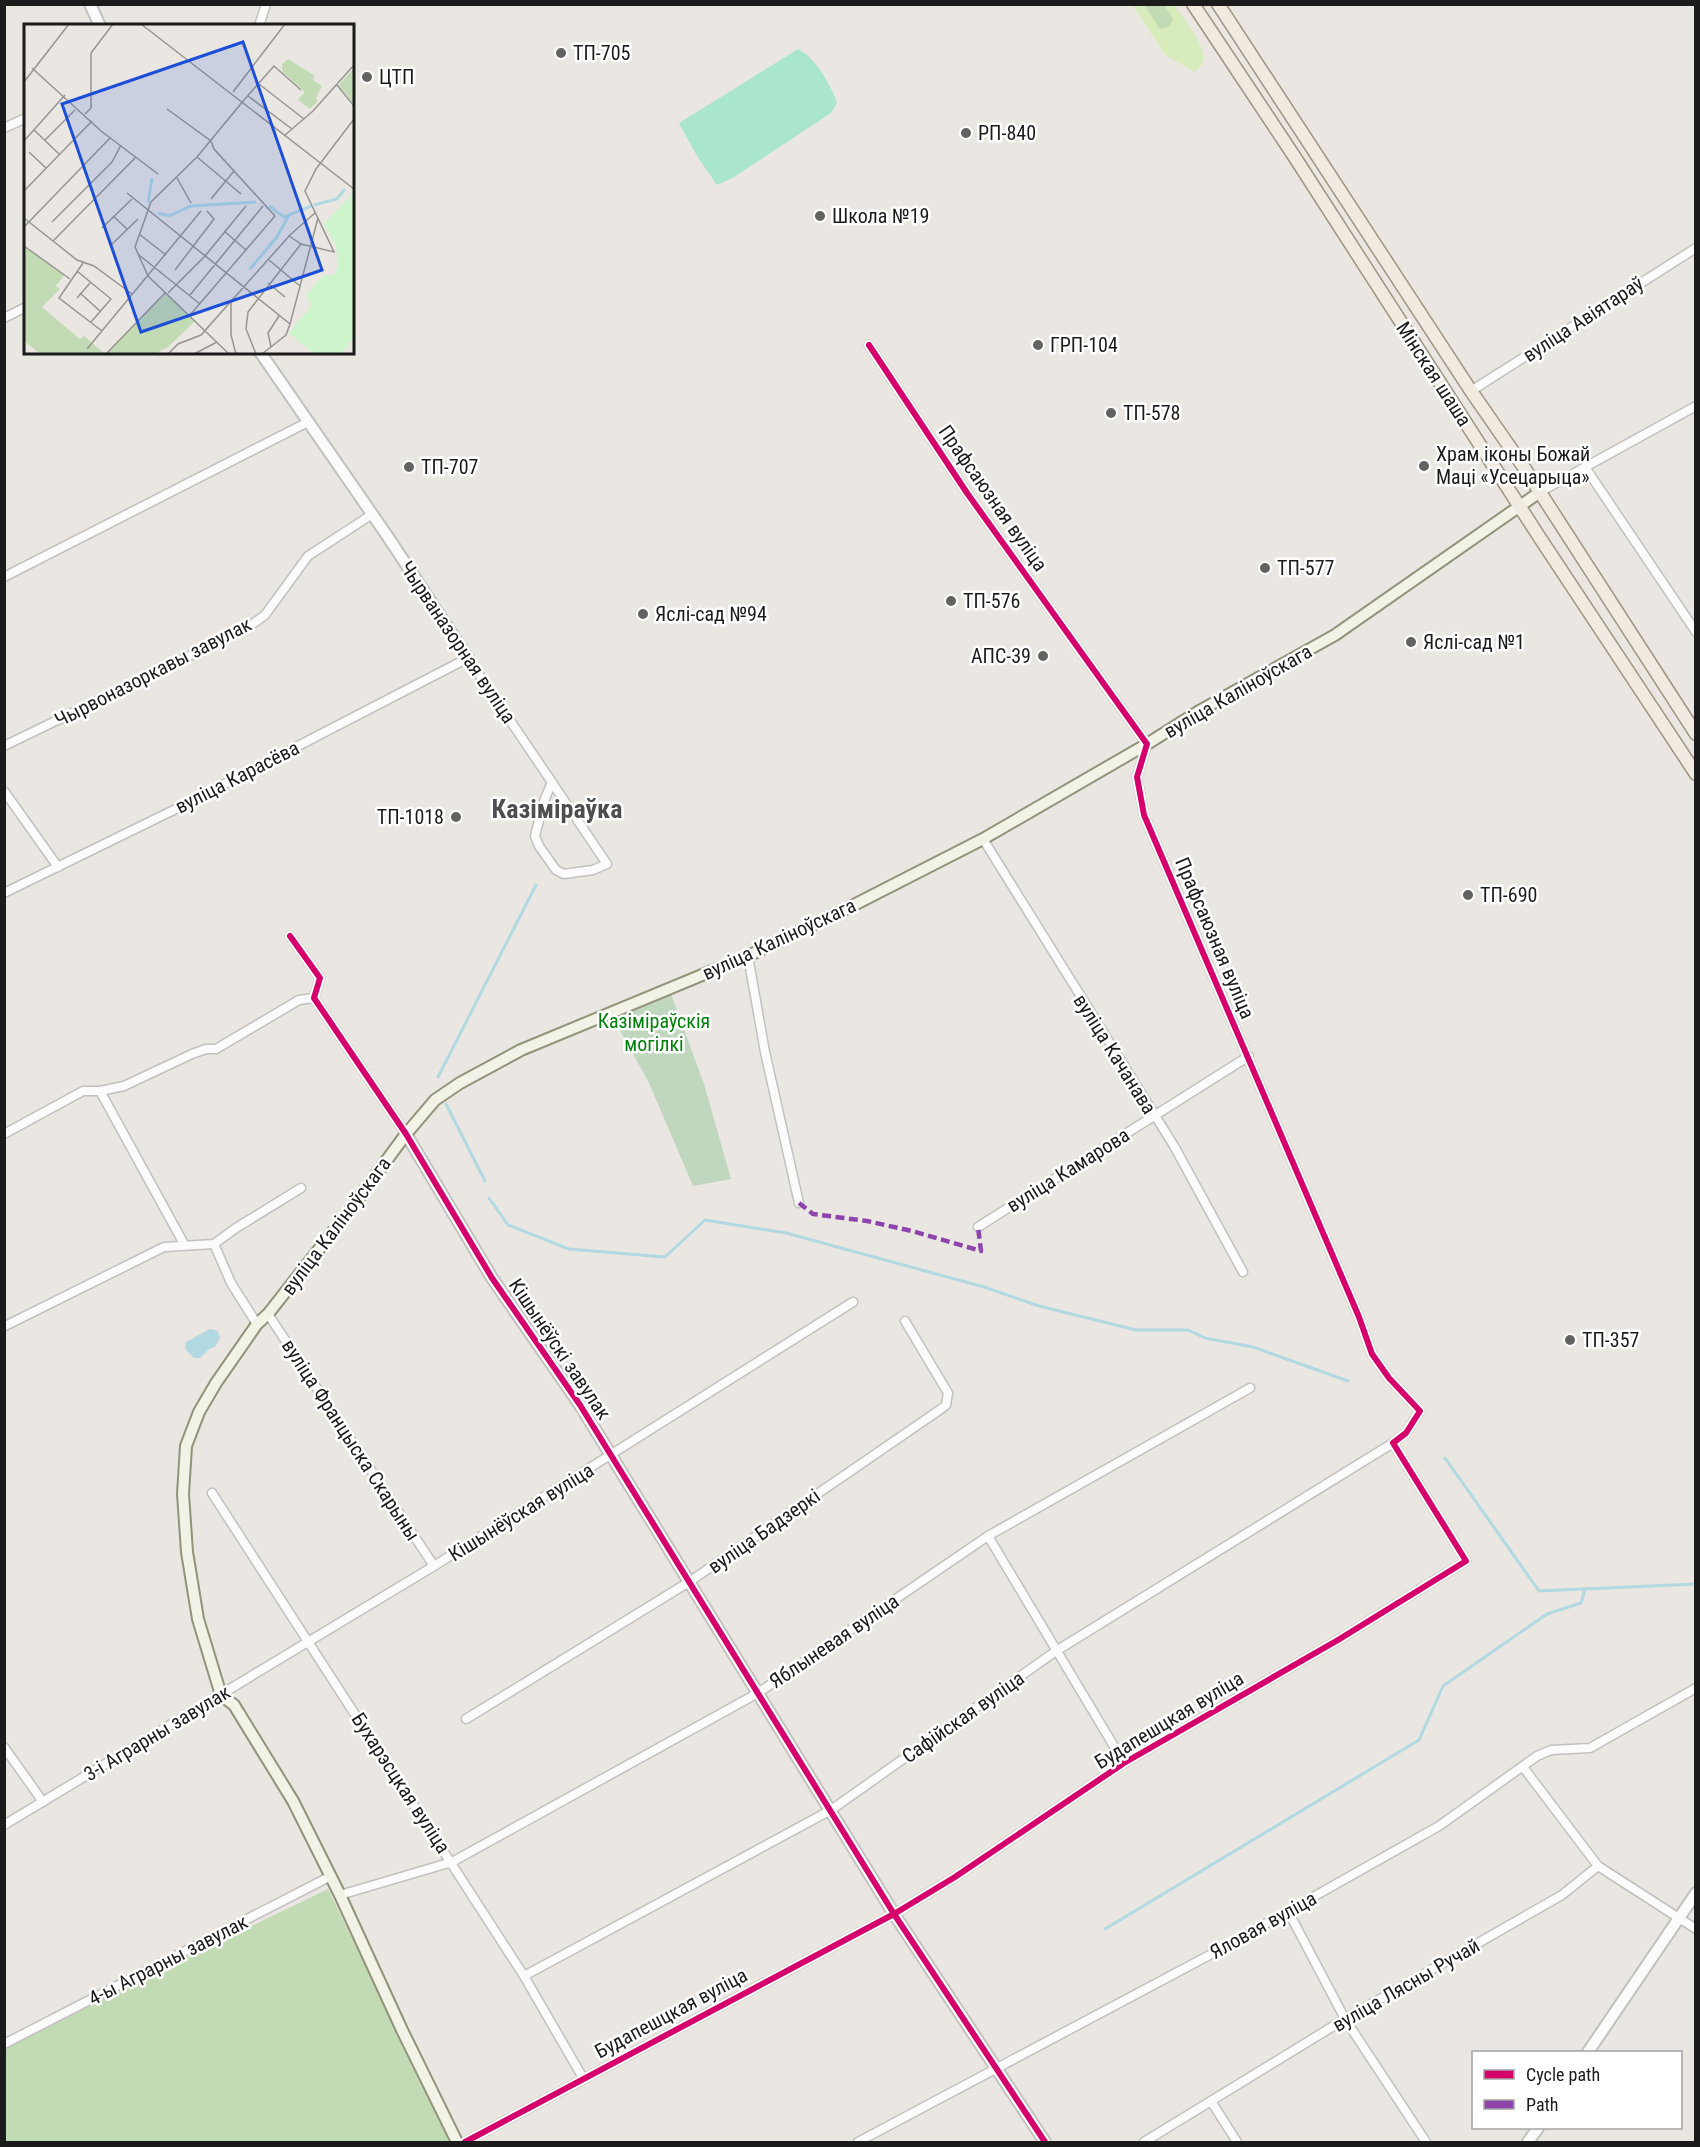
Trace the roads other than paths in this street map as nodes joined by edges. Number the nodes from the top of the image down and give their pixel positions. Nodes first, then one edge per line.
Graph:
1 (90, 4) edge
2 (266, 4) edge
3 (1193, 4) edge
4 (1218, 4) edge
5 (99, 24) edge
6 (260, 24) edge
7 (24, 119) edge
8 (4, 128) edge
9 (1695, 248) edge
10 (24, 308) edge
11 (4, 318) edge
12 (869, 345) dead end
13 (261, 354) edge
14 (1472, 391) junction
15 (1695, 406) edge
16 (308, 422) junction
17 (1586, 467) junction
18 (1540, 492) junction
19 (1519, 506) junction
20 (371, 515) junction
21 (4, 577) edge
22 (1695, 632) edge
23 (468, 658) junction
24 (1695, 734) edge
25 (1147, 744) junction
26 (4, 746) edge
27 (1695, 774) edge
28 (552, 782) junction
29 (4, 791) edge
30 (983, 839) junction
31 (58, 867) junction
32 (4, 892) edge
33 (290, 936) dead end
34 (748, 956) junction
35 (314, 998) junction
36 (1248, 1056) junction
37 (100, 1091) junction
38 (1154, 1116) junction
39 (4, 1134) edge
40 (406, 1134) junction
41 (301, 1188) dead end
42 (799, 1203) dead end
43 (978, 1227) dead end
44 (214, 1244) junction
45 (184, 1245) junction
46 (1243, 1272) dead end
47 (853, 1302) dead end
48 (268, 1314) junction
49 (904, 1321) dead end
50 (257, 1324) junction
51 (5, 1326) edge
52 (1250, 1388) dead end
53 (1393, 1443) junction
54 (611, 1455) junction
55 (212, 1493) dead end
56 (988, 1536) junction
57 (434, 1566) junction
58 (689, 1582) junction
59 (310, 1642) junction
60 (1056, 1651) junction
61 (1695, 1688) edge
62 (758, 1693) junction
63 (221, 1695) junction
64 (466, 1719) dead end
65 (4, 1747) edge
66 (1124, 1763) junction
67 (1523, 1767) junction
68 (43, 1802) junction
69 (831, 1810) junction
70 (4, 1825) edge
71 (452, 1862) junction
72 (1598, 1866) junction
73 (331, 1876) junction
74 (1695, 1893) edge
75 (340, 1895) junction
76 (1288, 1911) junction
77 (894, 1914) junction
78 (1679, 1918) junction
79 (1695, 1929) edge
80 (524, 1976) junction
81 (1346, 2019) junction
82 (4, 2044) edge
83 (1589, 2051) edge
84 (996, 2069) junction
85 (583, 2078) junction
86 (1211, 2101) junction
87 (1537, 2129) edge
88 (457, 2142) edge
89 (465, 2142) edge
90 (858, 2142) edge
91 (1045, 2142) edge
92 (1144, 2142) edge
93 (1237, 2142) edge
94 (1425, 2142) edge
95 (1528, 2142) edge

1 - 5 street
2 - 6 street
3 - 19 main road, Мінская шаша
4 - 14 main road, Мінская шаша
7 - 8 street
9 - 14 street, вуліца Авіятараў
10 - 11 street
12 - 25 street, Прафсаюзная вуліца
13 - 16 street, Чырваназорная вуліца
14 - 18 main road, Мінская шаша
15 - 17 street, вуліца Каліноўскага
16 - 20 street, Чырваназорная вуліца
16 - 21 street
17 - 18 street, вуліца Каліноўскага
17 - 22 street
18 - 19 main road, вуліца Каліноўскага
18 - 24 main road, Мінская шаша
19 - 25 main road, вуліца Каліноўскага
19 - 27 main road, Мінская шаша
20 - 23 street, Чырваназорная вуліца
20 - 26 street, Чырвоназоркавы завулак
23 - 28 street, Чырваназорная вуліца
23 - 31 street, вуліца Карасёва
25 - 30 main road, вуліца Каліноўскага
25 - 36 street, Прафсаюзная вуліца
28 - 28 street, Чырваназорная вуліца
29 - 31 street
30 - 34 main road, вуліца Каліноўскага
30 - 38 street, вуліца Качанава
31 - 32 street, вуліца Карасёва
33 - 35 street
34 - 40 main road, вуліца Каліноўскага
34 - 42 street
35 - 37 street
35 - 40 street
36 - 38 street, вуліца Камарова
36 - 53 street, Прафсаюзная вуліца
37 - 39 street
37 - 45 street
38 - 43 street, вуліца Камарова
38 - 46 street, вуліца Качанава
40 - 48 main road, вуліца Каліноўскага
40 - 54 street, Кішынёўскі завулак
41 - 44 street
44 - 45 street
44 - 50 street
45 - 51 street
47 - 54 street, Кішынёўская вуліца
48 - 50 main road, вуліца Каліноўскага
48 - 57 street, вуліца Францыска Скарыны
49 - 58 street, вуліца Бадзеркі
50 - 63 main road, вуліца Каліноўскага
52 - 56 street, Яблыневая вуліца
53 - 60 street, Сафійская вуліца
53 - 66 street, Будапешцкая вуліца
54 - 57 street, Кішынёўская вуліца
54 - 58 street, Кішынёўскі завулак
55 - 59 street, Бухарэсцкая вуліца
56 - 60 street
56 - 62 street, Яблыневая вуліца
57 - 59 street, Кішынёўская вуліца
58 - 62 street
58 - 64 street, вуліца Бадзеркі
59 - 63 street, 3-і Аграрны завулак
59 - 71 street, Бухарэсцкая вуліца
60 - 66 street
60 - 69 street, Сафійская вуліца
61 - 67 street, Яловая вуліца
62 - 69 street
62 - 71 street, Яблыневая вуліца
63 - 68 street, 3-і Аграрны завулак
63 - 73 main road
65 - 68 street
66 - 77 street, Будапешцкая вуліца
67 - 72 street
67 - 76 street, Яловая вуліца
68 - 70 street, 3-і Аграрны завулак
69 - 77 street
69 - 80 street, Сафійская вуліца
71 - 75 street, Яблыневая вуліца
71 - 80 street, Бухарэсцкая вуліца
72 - 78 street
72 - 81 street, вуліца Лясны Ручай
73 - 75 main road
73 - 82 street, 4-ы Аграрны завулак
74 - 78 street
75 - 88 main road
76 - 81 street
76 - 84 street, Яловая вуліца
77 - 84 street
77 - 85 street, Будапешцкая вуліца
78 - 79 street
78 - 83 street
80 - 85 street, Бухарэсцкая вуліца
81 - 86 street, вуліца Лясны Ручай
81 - 94 street
84 - 90 street, Яловая вуліца
84 - 91 street
85 - 89 street, Будапешцкая вуліца
86 - 92 street, вуліца Лясны Ручай
86 - 93 street
87 - 95 street

